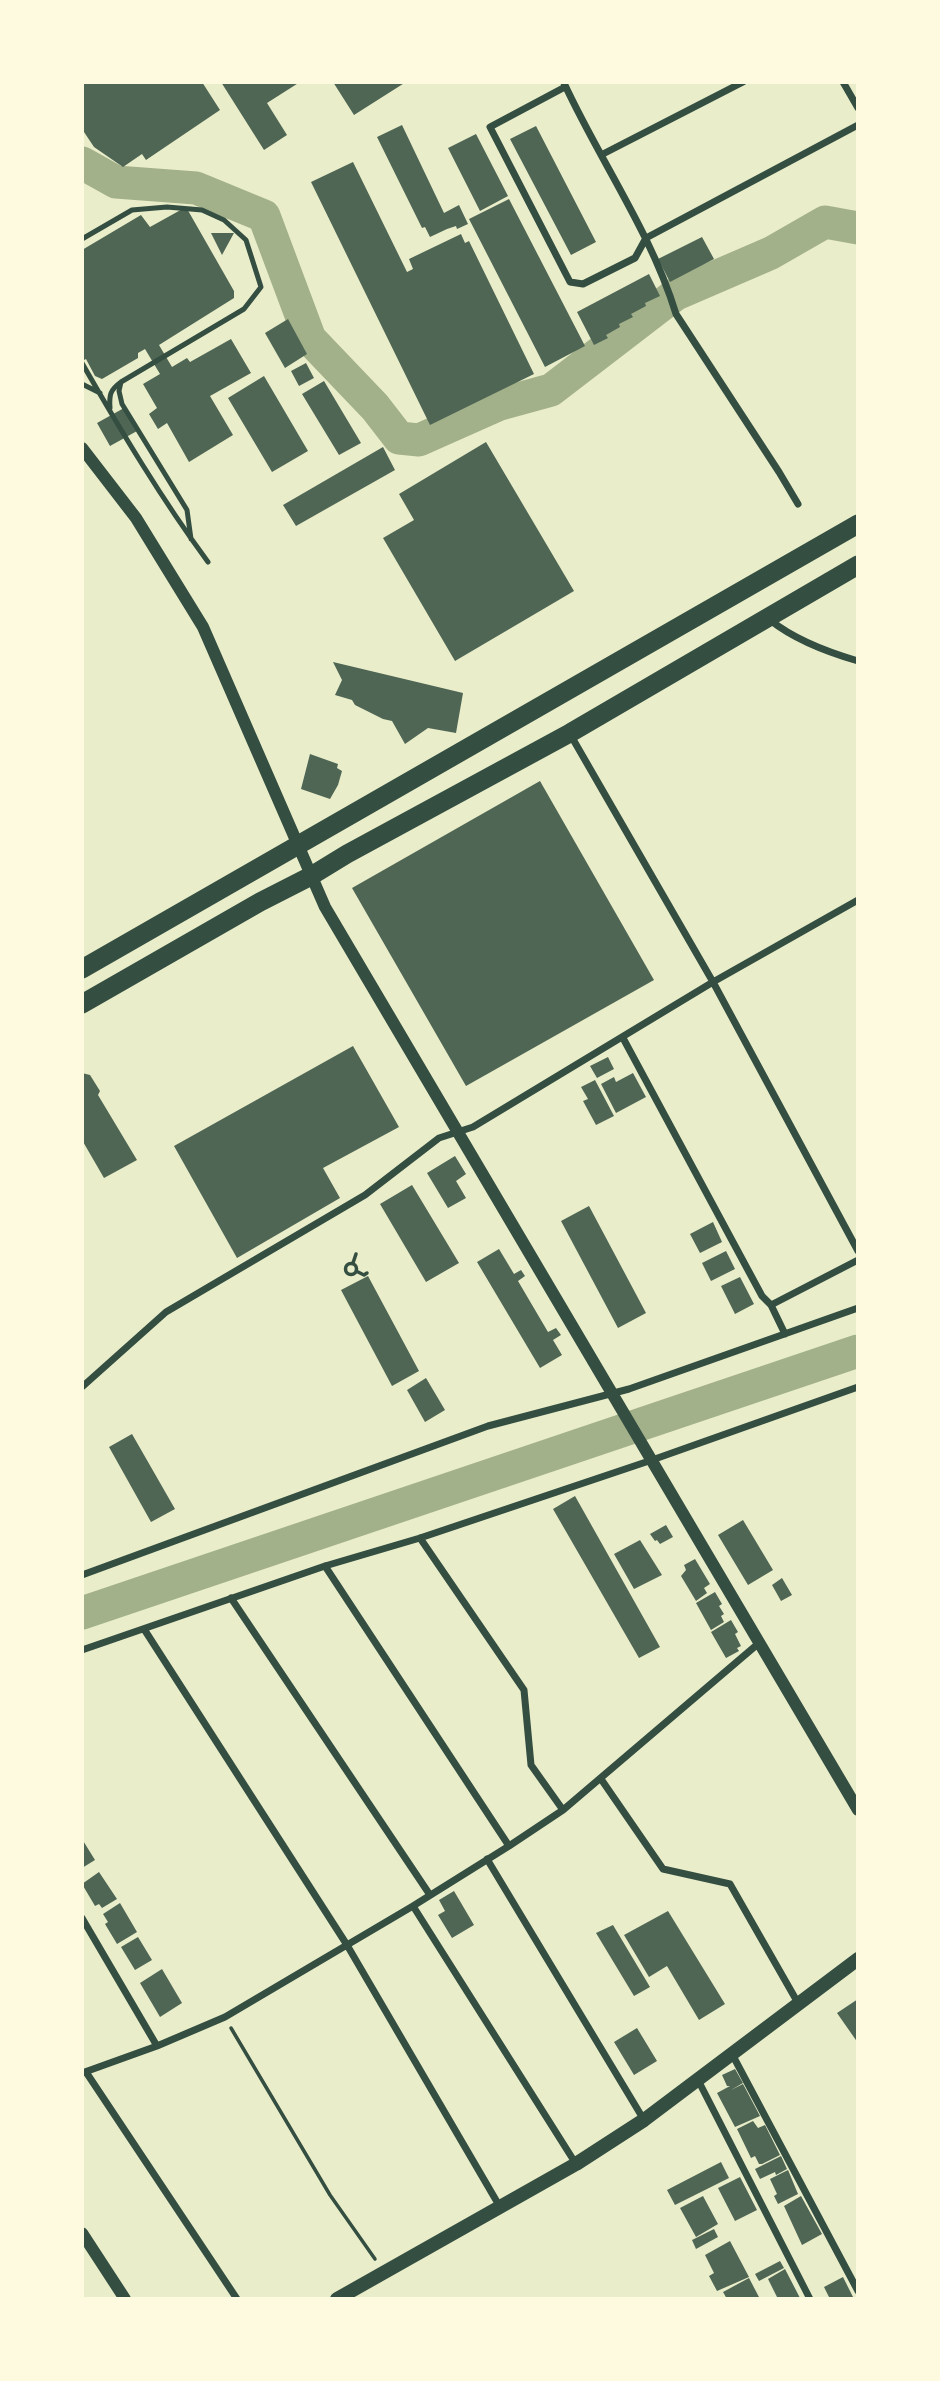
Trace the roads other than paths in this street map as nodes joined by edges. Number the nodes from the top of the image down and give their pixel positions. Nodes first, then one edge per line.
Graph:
1 (743, 82) edge
2 (843, 82) edge
3 (564, 84) edge
4 (857, 103) edge
5 (858, 125) edge
6 (601, 155) junction
7 (646, 238) junction
8 (82, 239) edge
9 (82, 363) edge
10 (121, 382) junction
11 (82, 384) edge
12 (100, 393) junction
13 (110, 412) junction
14 (82, 448) edge
15 (798, 504) dead end
16 (858, 524) edge
17 (191, 539) junction
18 (208, 562) dead end
19 (858, 565) edge
20 (767, 618) junction
21 (858, 661) edge
22 (570, 733) junction
23 (298, 845) junction
24 (311, 876) junction
25 (858, 900) edge
26 (82, 970) edge
27 (713, 982) junction
28 (82, 1004) edge
29 (623, 1038) junction
30 (457, 1132) junction
31 (858, 1251) edge
32 (858, 1260) edge
33 (771, 1305) junction
34 (858, 1308) edge
35 (785, 1335) junction
36 (82, 1387) edge
37 (858, 1387) edge
38 (614, 1396) junction
39 (648, 1455) junction
40 (421, 1538) junction
41 (325, 1566) junction
42 (82, 1574) edge
43 (231, 1598) junction
44 (144, 1629) junction
45 (759, 1643) junction
46 (82, 1650) edge
47 (601, 1779) junction
48 (563, 1810) junction
49 (858, 1810) edge
50 (509, 1846) junction
51 (487, 1859) junction
52 (430, 1895) junction
53 (413, 1906) junction
54 (82, 1918) edge
55 (347, 1945) junction
56 (858, 1959) edge
57 (798, 2003) junction
58 (157, 2046) junction
59 (732, 2054) junction
60 (84, 2072) edge
61 (698, 2080) junction
62 (645, 2120) junction
63 (576, 2164) junction
64 (500, 2207) junction
65 (82, 2233) edge
66 (858, 2291) edge
67 (125, 2299) edge
68 (237, 2299) edge
69 (337, 2299) edge
70 (810, 2299) edge

1 - 6 street
2 - 4 street
3 - 6 street
3 - 7 street
5 - 7 street
6 - 7 street
7 - 15 street
8 - 10 lane
9 - 12 lane
10 - 13 lane
10 - 17 lane
11 - 12 lane
12 - 13 lane
13 - 17 lane
14 - 23 street
16 - 23 highway
17 - 18 lane
19 - 20 highway
20 - 21 street
20 - 22 highway
22 - 24 highway
22 - 27 street
23 - 24 street
23 - 26 highway
24 - 28 highway
24 - 30 street
25 - 27 street
27 - 29 street
27 - 31 street
29 - 30 street
29 - 33 street
30 - 36 street
30 - 38 street
32 - 33 street
33 - 35 street
34 - 35 street
35 - 38 street
37 - 39 street
38 - 39 street
38 - 42 street
39 - 40 street
39 - 45 street
40 - 41 street
40 - 48 street
41 - 43 street
41 - 50 street
43 - 44 street
43 - 52 street
44 - 46 street
44 - 55 street
45 - 47 street
45 - 49 street
47 - 48 street
47 - 57 street
48 - 50 street
50 - 51 street
51 - 52 street
51 - 62 street
52 - 53 street
53 - 55 street
53 - 63 street
54 - 58 street
55 - 58 street
55 - 64 street
56 - 57 main road
57 - 59 main road
58 - 60 street
59 - 61 main road
59 - 66 street
60 - 68 street
61 - 62 main road
61 - 70 street
62 - 63 main road
63 - 64 main road
64 - 69 main road
65 - 67 street

